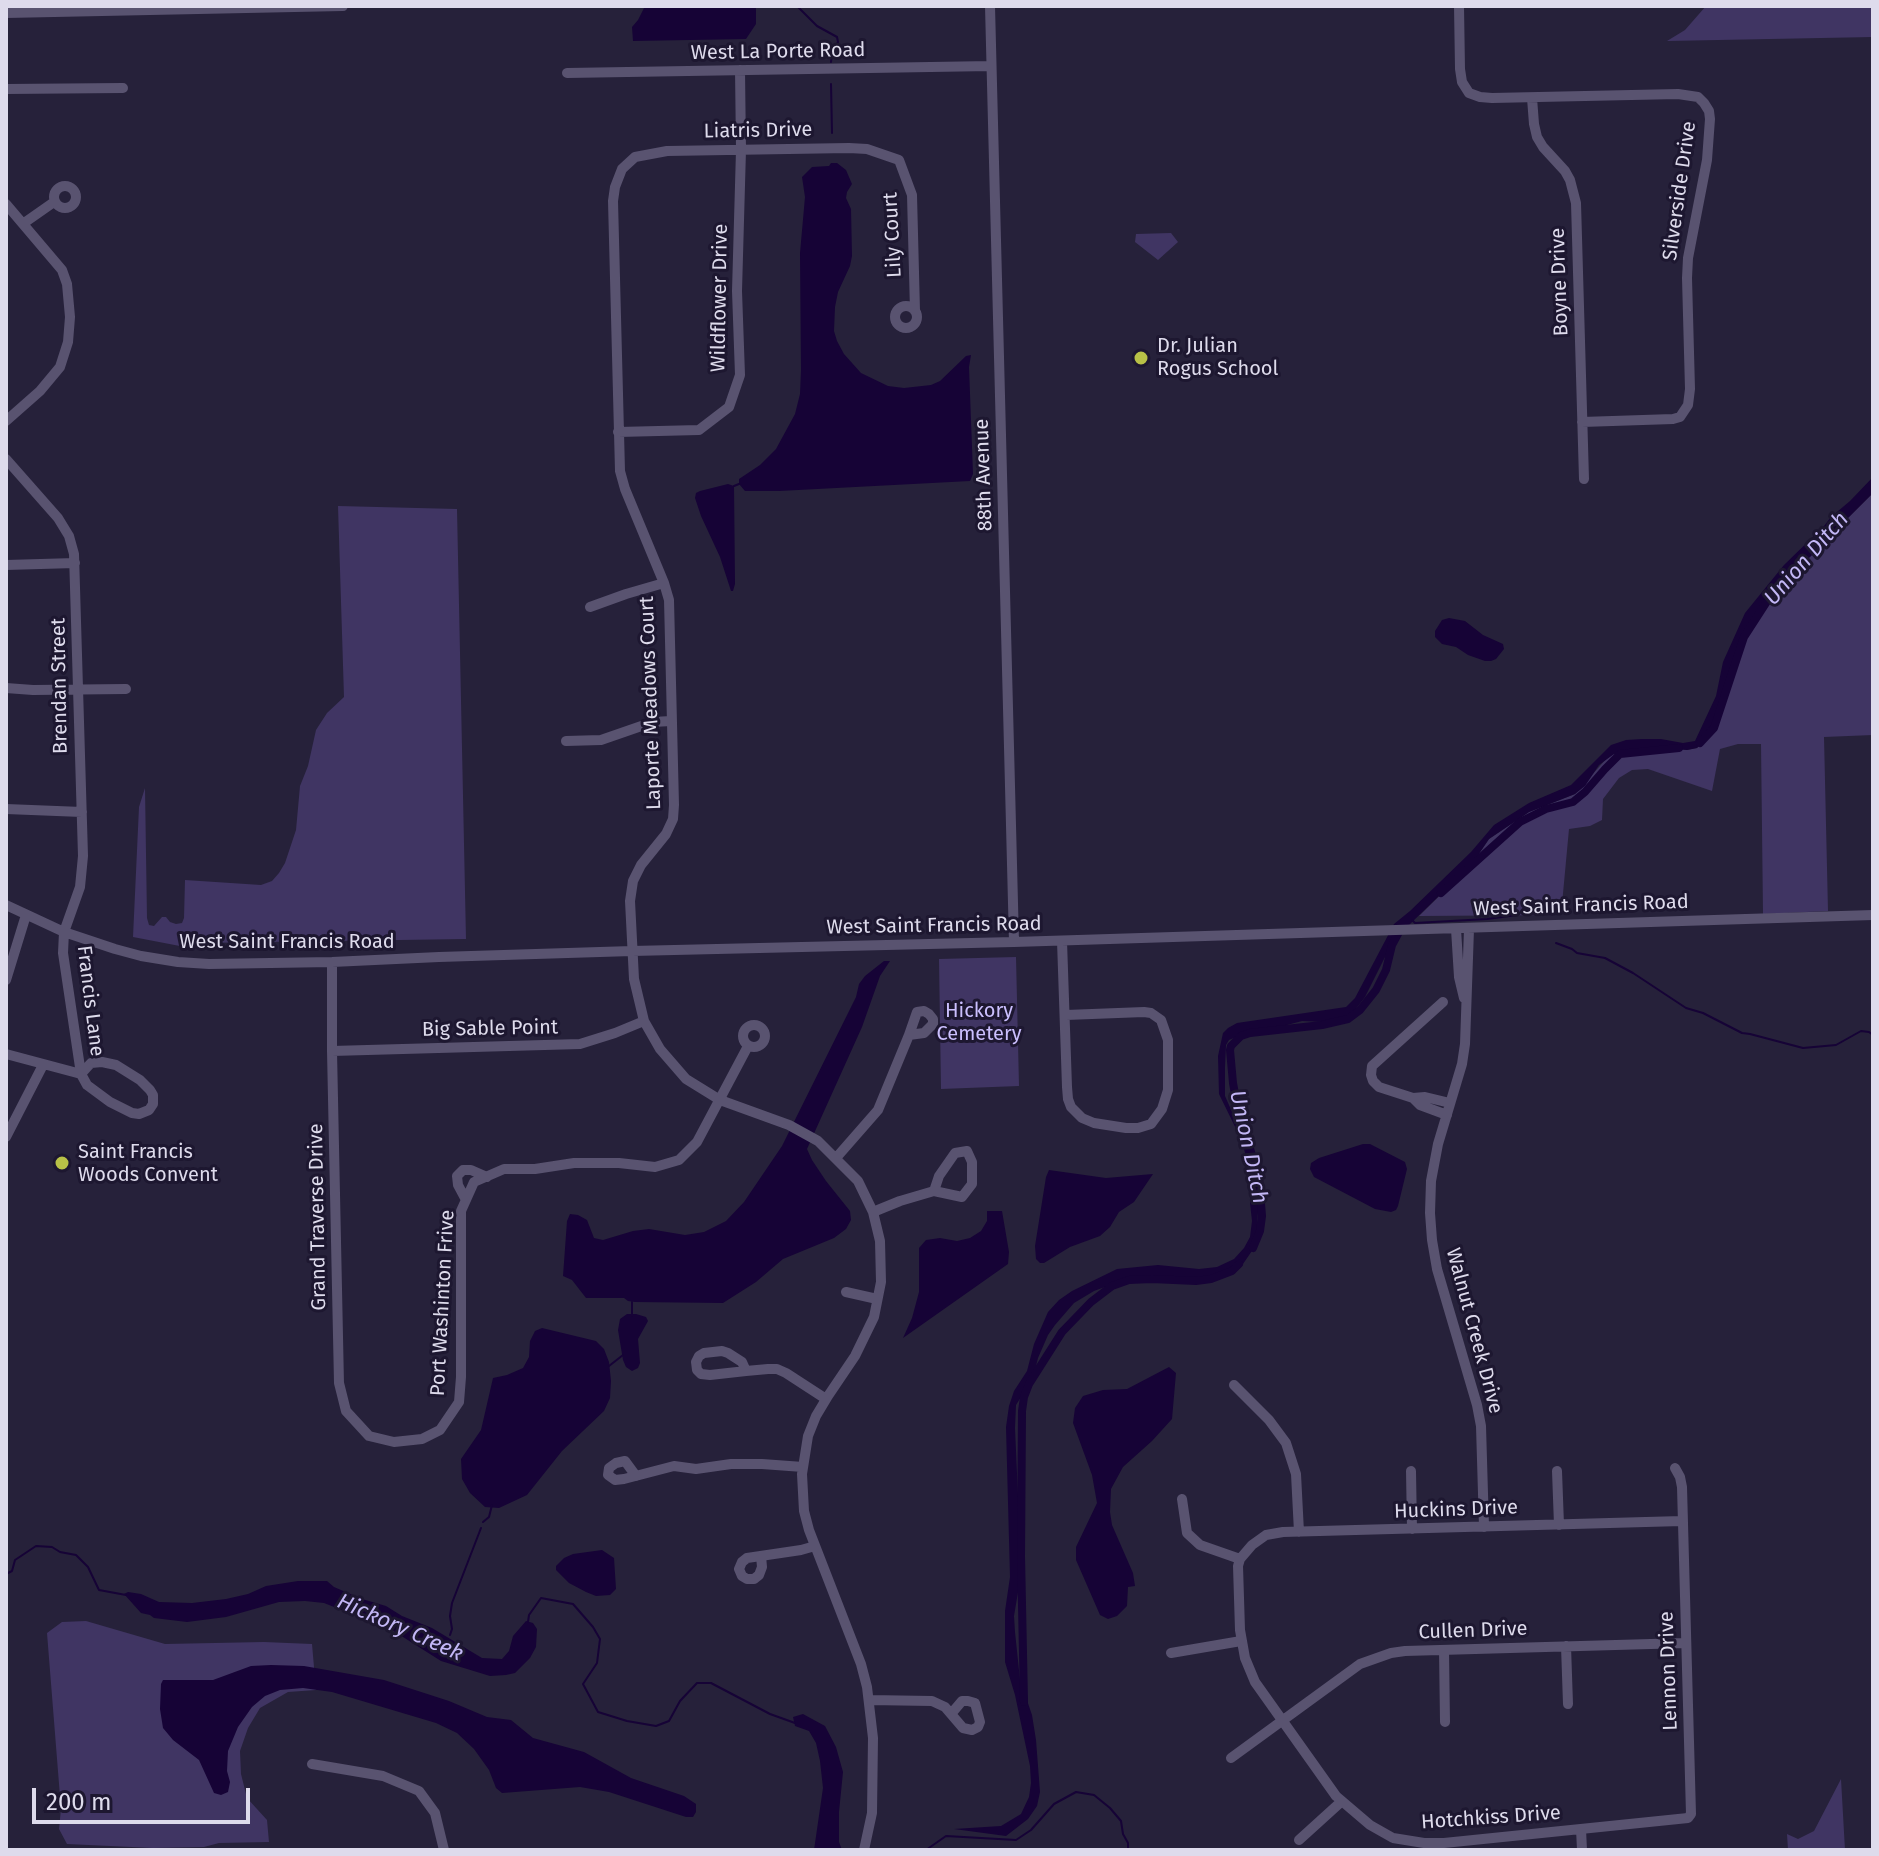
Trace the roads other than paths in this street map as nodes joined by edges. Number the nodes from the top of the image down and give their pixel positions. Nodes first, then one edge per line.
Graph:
1 (343, 6) edge
2 (990, 6) edge
3 (1459, 6) edge
4 (160, 8) edge
5 (44, 9) edge
6 (6, 13) edge
7 (991, 66) junction
8 (740, 70) junction
9 (567, 73) dead end
10 (123, 88) dead end
11 (6, 89) edge
12 (1532, 98) junction
13 (741, 150) junction
14 (899, 160) joint
15 (622, 169) joint
16 (54, 202) dead end
17 (6, 204) edge
18 (24, 223) junction
19 (915, 311) dead end
20 (6, 421) edge
21 (1582, 422) junction
22 (618, 432) junction
23 (6, 459) edge
24 (1584, 479) dead end
25 (75, 563) junction
26 (6, 565) edge
27 (664, 583) junction
28 (590, 607) dead end
29 (6, 688) edge
30 (126, 689) dead end
31 (78, 690) junction
32 (671, 721) junction
33 (566, 741) dead end
34 (6, 809) edge
35 (82, 812) junction
36 (6, 905) edge
37 (26, 915) junction
38 (1873, 915) edge
39 (1456, 929) junction
40 (1469, 929) junction
41 (64, 932) junction
42 (1062, 941) junction
43 (1014, 942) junction
44 (632, 951) junction
45 (332, 962) junction
46 (6, 980) edge
47 (1443, 1002) dead end
48 (1466, 1004) junction
49 (1066, 1015) junction
50 (644, 1021) junction
51 (909, 1035) dead end
52 (748, 1046) dead end
53 (332, 1051) junction
54 (6, 1054) edge
55 (43, 1065) junction
56 (81, 1074) junction
57 (1413, 1098) junction
58 (720, 1100) junction
59 (1450, 1103) junction
60 (1447, 1115) junction
61 (6, 1137) edge
62 (836, 1158) junction
63 (487, 1177) junction
64 (934, 1191) junction
65 (466, 1200) junction
66 (873, 1212) junction
67 (846, 1292) dead end
68 (877, 1299) junction
69 (746, 1371) dead end
70 (1234, 1385) dead end
71 (826, 1399) junction
72 (394, 1442) joint
73 (803, 1467) junction
74 (1675, 1468) dead end
75 (1411, 1471) dead end
76 (1557, 1471) dead end
77 (636, 1476) dead end
78 (1182, 1499) dead end
79 (1682, 1521) junction
80 (1559, 1525) junction
81 (1484, 1527) junction
82 (1412, 1529) junction
83 (1299, 1532) junction
84 (815, 1546) junction
85 (761, 1556) dead end
86 (1240, 1559) junction
87 (1241, 1641) junction
88 (1686, 1643) junction
89 (1566, 1646) junction
90 (1444, 1650) junction
91 (1171, 1653) dead end
92 (869, 1700) junction
93 (1568, 1704) dead end
94 (951, 1714) dead end
95 (1281, 1721) junction
96 (1445, 1722) dead end
97 (1231, 1758) dead end
98 (312, 1764) dead end
99 (1342, 1801) junction
100 (1688, 1818) joint
101 (1581, 1829) junction
102 (1299, 1840) dead end
103 (444, 1850) edge
104 (864, 1850) edge
105 (1582, 1850) edge

1 - 4 street
2 - 7 street, 88th Avenue
3 - 12 street, Silverside Drive
4 - 5 street
5 - 6 street
7 - 8 street, West La Porte Road
7 - 43 street, 88th Avenue
8 - 9 street, West La Porte Road
8 - 13 street, Wildflower Drive
10 - 11 street
12 - 21 street, Boyne Drive
12 - 21 street, Silverside Drive
13 - 14 street, Liatris Drive
13 - 15 street, Liatris Drive
13 - 22 street, Wildflower Drive
14 - 19 street, Lily Court
15 - 22 street, Laporte Meadows Court
16 - 18 street
17 - 18 street
18 - 20 street
21 - 24 street, Boyne Drive
22 - 27 street, Laporte Meadows Court
23 - 25 street, Brendan Street
25 - 26 street
25 - 31 street, Brendan Street
27 - 28 street
27 - 32 street, Laporte Meadows Court
29 - 31 street
30 - 31 street
31 - 35 street, Brendan Street
32 - 33 street
32 - 44 street, Laporte Meadows Court
34 - 35 street
35 - 41 street, Brendan Street
36 - 37 street, West Saint Francis Road
37 - 41 street, West Saint Francis Road
37 - 46 street
38 - 40 street, West Saint Francis Road
39 - 40 street, West Saint Francis Road
39 - 42 street, West Saint Francis Road
39 - 48 street, Walnut Creek Drive
40 - 48 street, Walnut Creek Drive
41 - 45 street, West Saint Francis Road
41 - 56 street, Francis Lane
42 - 43 street, West Saint Francis Road
42 - 49 street
43 - 44 street, West Saint Francis Road
44 - 45 street, West Saint Francis Road
44 - 50 street, Laporte Meadows Court
45 - 53 street, Grand Traverse Drive
47 - 57 street
48 - 59 street, Walnut Creek Drive
49 - 49 street
50 - 53 street, Big Sable Point
50 - 58 street, Laporte Meadows Court
51 - 62 street
52 - 58 street
53 - 72 street, Grand Traverse Drive
54 - 55 street
55 - 56 street
55 - 61 street
56 - 56 street, Francis Lane
57 - 59 street
57 - 60 street
58 - 62 street, Laporte Meadows Court
58 - 63 street
59 - 60 street, Walnut Creek Drive
60 - 81 street, Walnut Creek Drive
62 - 66 street, Laporte Meadows Court
63 - 65 street, Port Washinton Frive
63 - 65 street
64 - 64 street
64 - 66 street
65 - 72 street, Port Washinton Frive
66 - 68 street, Laporte Meadows Court
67 - 68 street
68 - 71 street, Laporte Meadows Court
69 - 71 street
70 - 83 street
71 - 73 street, Laporte Meadows Court
73 - 77 street
73 - 84 street, Laporte Meadows Court
74 - 79 street, Lennon Drive
75 - 82 street
76 - 80 street
78 - 86 street
79 - 80 street, Huckins Drive
79 - 88 street, Lennon Drive
80 - 81 street, Huckins Drive
81 - 82 street, Huckins Drive
82 - 83 street, Huckins Drive
83 - 86 street, Huckins Drive
84 - 85 street
84 - 92 street, Laporte Meadows Court
86 - 87 street, Hotchkiss Drive
87 - 91 street
87 - 95 street, Hotchkiss Drive
88 - 89 street, Cullen Drive
88 - 100 street, Lennon Drive
89 - 90 street, Cullen Drive
89 - 93 street
90 - 95 street, Cullen Drive
90 - 96 street
92 - 94 street
92 - 104 street, Laporte Meadows Court
95 - 97 street, Cullen Drive
95 - 99 street, Hotchkiss Drive
98 - 103 street
99 - 101 street, Hotchkiss Drive
99 - 102 street
100 - 101 street, Hotchkiss Drive
101 - 105 street

